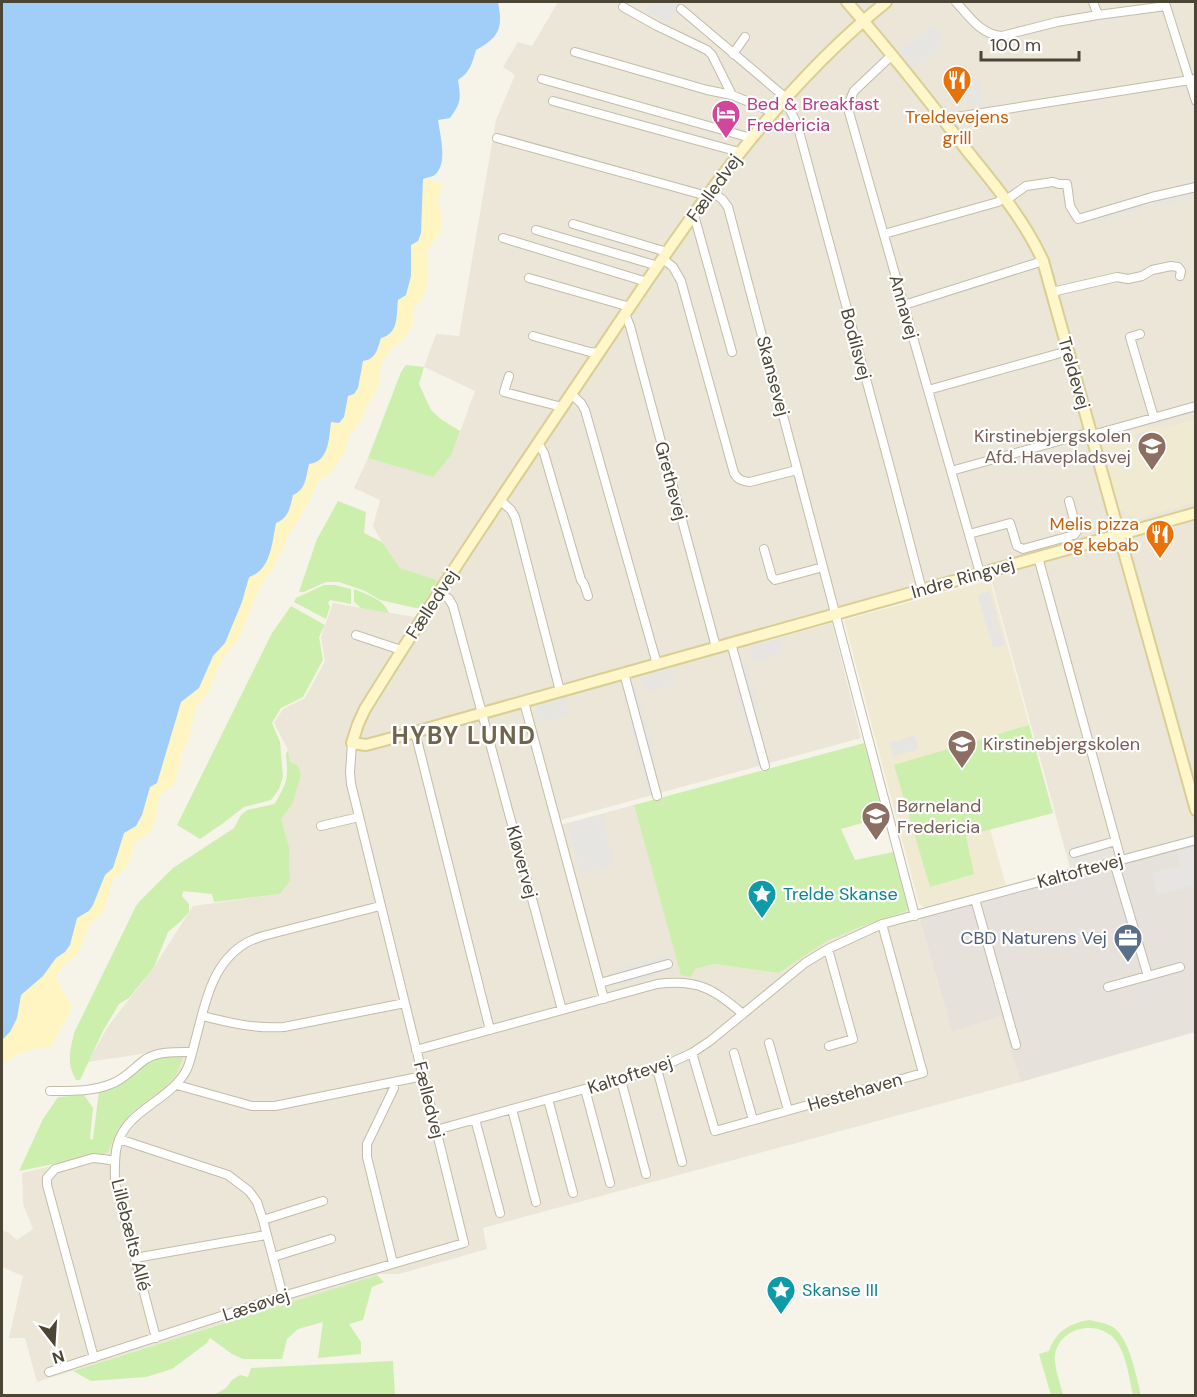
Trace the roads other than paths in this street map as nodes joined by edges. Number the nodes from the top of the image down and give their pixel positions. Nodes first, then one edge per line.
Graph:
1 (847, 2) edge
2 (886, 2) edge
3 (956, 2) edge
4 (1093, 2) edge
5 (1165, 4) edge
6 (623, 7) dead end
7 (681, 9) dead end
8 (1098, 15) junction
9 (863, 20) junction
10 (745, 37) dead end
11 (575, 52) dead end
12 (734, 54) junction
13 (891, 56) junction
14 (542, 79) dead end
15 (1192, 80) edge
16 (732, 95) junction
17 (553, 100) dead end
18 (784, 100) junction
19 (1196, 101) edge
20 (773, 112) junction
21 (945, 121) junction
22 (497, 138) dead end
23 (751, 138) junction
24 (739, 152) junction
25 (1196, 187) edge
26 (709, 195) junction
27 (1005, 199) junction
28 (694, 215) junction
29 (573, 224) dead end
30 (536, 230) dead end
31 (884, 234) junction
32 (503, 238) dead end
33 (663, 259) junction
34 (1043, 261) junction
35 (1180, 276) dead end
36 (529, 278) dead end
37 (647, 282) junction
38 (1052, 292) junction
39 (904, 305) junction
40 (628, 310) junction
41 (1140, 334) dead end
42 (533, 336) dead end
43 (1068, 351) junction
44 (732, 352) dead end
45 (599, 353) junction
46 (509, 376) dead end
47 (928, 390) junction
48 (571, 394) junction
49 (1196, 406) edge
50 (562, 407) junction
51 (1154, 418) junction
52 (1091, 434) junction
53 (538, 443) junction
54 (797, 470) junction
55 (951, 471) junction
56 (500, 500) junction
57 (1069, 501) dead end
58 (1196, 513) edge
59 (969, 534) junction
60 (1118, 534) junction
61 (764, 549) dead end
62 (1038, 557) junction
63 (823, 567) junction
64 (980, 573) junction
65 (922, 590) junction
66 (440, 592) junction
67 (588, 597) dead end
68 (835, 614) junction
69 (356, 635) dead end
70 (731, 643) junction
71 (716, 647) junction
72 (401, 650) junction
73 (657, 664) junction
74 (624, 673) junction
75 (560, 691) junction
76 (524, 702) junction
77 (482, 714) junction
78 (415, 732) junction
79 (352, 743) junction
80 (765, 766) dead end
81 (657, 796) dead end
82 (1195, 804) edge
83 (359, 817) junction
84 (321, 826) dead end
85 (1196, 840) edge
86 (1116, 841) junction
87 (1074, 853) dead end
88 (1118, 861) junction
89 (975, 899) junction
90 (380, 906) junction
91 (915, 916) junction
92 (882, 924) junction
93 (828, 949) junction
94 (668, 964) dead end
95 (1180, 967) dead end
96 (1148, 976) junction
97 (600, 983) junction
98 (1108, 987) dead end
99 (604, 999) junction
100 (405, 1003) junction
101 (562, 1010) junction
102 (743, 1014) junction
103 (202, 1016) junction
104 (490, 1030) junction
105 (769, 1043) dead end
106 (1016, 1045) dead end
107 (829, 1046) dead end
108 (416, 1050) junction
109 (192, 1052) junction
110 (692, 1053) junction
111 (734, 1053) dead end
112 (657, 1069) junction
113 (423, 1076) junction
114 (621, 1080) junction
115 (393, 1083) junction
116 (177, 1085) junction
117 (585, 1089) junction
118 (50, 1091) dead end
119 (548, 1099) junction
120 (512, 1109) junction
121 (788, 1110) junction
122 (476, 1119) junction
123 (753, 1120) junction
124 (436, 1130) junction
125 (119, 1140) junction
126 (115, 1161) junction
127 (682, 1162) dead end
128 (646, 1173) dead end
129 (610, 1183) dead end
130 (573, 1193) dead end
131 (323, 1201) dead end
132 (536, 1203) dead end
133 (500, 1213) dead end
134 (263, 1220) junction
135 (266, 1234) junction
136 (331, 1239) dead end
137 (464, 1243) joint
138 (273, 1257) junction
139 (135, 1258) junction
140 (393, 1263) junction
141 (283, 1296) junction
142 (156, 1338) junction
143 (94, 1358) junction
144 (49, 1372) dead end

1 - 9 street, Treldevej
2 - 9 street, Fælledvej
3 - 8 street
4 - 8 street
5 - 8 street
5 - 15 street
6 - 16 street
7 - 12 street
9 - 13 street, Treldevej
9 - 18 street, Fælledvej
10 - 12 street
11 - 16 street
12 - 18 street
13 - 21 street, Treldevej
13 - 31 street, Annavej
14 - 23 street
15 - 19 street
15 - 21 street
16 - 20 street
17 - 24 street
18 - 20 street, Fælledvej
18 - 65 street, Bodilsvej
20 - 23 street, Fælledvej
21 - 27 street, Treldevej
22 - 26 street
23 - 24 street, Fælledvej
24 - 26 street, Fælledvej
25 - 27 street
26 - 28 street, Fælledvej
26 - 54 street, Skansevej
27 - 31 street
27 - 34 street, Treldevej
28 - 33 street, Fælledvej
28 - 44 street
29 - 33 street
30 - 33 street
31 - 39 street, Annavej
32 - 37 street
33 - 37 street, Fælledvej
33 - 54 street
34 - 38 street, Treldevej
34 - 39 street
35 - 38 street
36 - 40 street
37 - 40 street, Fælledvej
38 - 43 street, Treldevej
39 - 47 street, Annavej
40 - 45 street, Fælledvej
40 - 71 street, Grethevej
41 - 51 street
42 - 45 street
43 - 47 street
43 - 52 street, Treldevej
45 - 48 street, Fælledvej
46 - 50 street
47 - 55 street, Annavej
48 - 50 street, Fælledvej
48 - 73 street
49 - 51 street
50 - 53 street, Fælledvej
51 - 52 street
52 - 55 street
52 - 60 street, Treldevej
53 - 56 street, Fælledvej
53 - 67 street
54 - 63 street, Skansevej
55 - 59 street, Annavej
56 - 66 street, Fælledvej
56 - 75 street
57 - 59 street
58 - 60 street, Indre Ringvej
59 - 64 street, Annavej
60 - 62 street, Indre Ringvej
60 - 82 street, Treldevej
61 - 63 street
62 - 64 street, Indre Ringvej
62 - 86 street
63 - 68 street, Skansevej
64 - 65 street, Indre Ringvej
65 - 68 street, Indre Ringvej
66 - 72 street, Fælledvej
66 - 77 street, Kløvervej
68 - 70 street, Indre Ringvej
68 - 91 street, Skansevej
69 - 72 street
70 - 71 street, Indre Ringvej
70 - 80 street
71 - 73 street, Indre Ringvej
72 - 79 street, Fælledvej
73 - 74 street, Indre Ringvej
74 - 75 street, Indre Ringvej
74 - 81 street
75 - 76 street, Indre Ringvej
76 - 77 street, Indre Ringvej
76 - 97 street
77 - 78 street, Indre Ringvej
77 - 101 street, Kløvervej
78 - 79 street, Indre Ringvej
78 - 104 street
79 - 83 street, Fælledvej
83 - 84 street
83 - 90 street, Fælledvej
85 - 88 street, Kaltoftevej
86 - 87 street
86 - 88 street
88 - 89 street, Kaltoftevej
88 - 96 street
89 - 91 street, Kaltoftevej
89 - 106 street
90 - 100 street, Fælledvej
90 - 103 street, Lillebælts Allé
91 - 92 street, Kaltoftevej
92 - 93 street, Kaltoftevej
92 - 121 street, Hestehaven
93 - 102 street, Kaltoftevej
93 - 107 street
94 - 97 street
95 - 96 street
96 - 98 street
97 - 99 street
99 - 101 street
99 - 102 street
100 - 103 street
100 - 108 street, Fælledvej
101 - 104 street
102 - 110 street, Kaltoftevej
103 - 109 street, Lillebælts Allé
104 - 108 street
105 - 121 street
108 - 113 street, Fælledvej
109 - 116 street, Lillebælts Allé
109 - 118 street
110 - 112 street, Kaltoftevej
110 - 123 street, Hestehaven
111 - 123 street
112 - 114 street, Kaltoftevej
112 - 127 street
113 - 115 street
113 - 124 street, Fælledvej
114 - 117 street, Kaltoftevej
114 - 128 street
115 - 116 street
115 - 140 street
116 - 125 street, Lillebælts Allé
117 - 119 street, Kaltoftevej
117 - 129 street
119 - 120 street, Kaltoftevej
119 - 130 street
120 - 122 street, Kaltoftevej
120 - 132 street
121 - 123 street, Hestehaven
122 - 124 street, Kaltoftevej
122 - 133 street
124 - 137 street, Fælledvej
125 - 126 street, Lillebælts Allé
125 - 134 street
126 - 139 street, Lillebælts Allé
126 - 143 street
131 - 134 street
134 - 135 street
135 - 138 street
135 - 139 street
136 - 138 street
137 - 140 street, Læsøvej
138 - 141 street
139 - 142 street, Lillebælts Allé
140 - 141 street, Læsøvej
141 - 142 street, Læsøvej
142 - 143 street, Læsøvej
143 - 144 street, Læsøvej

